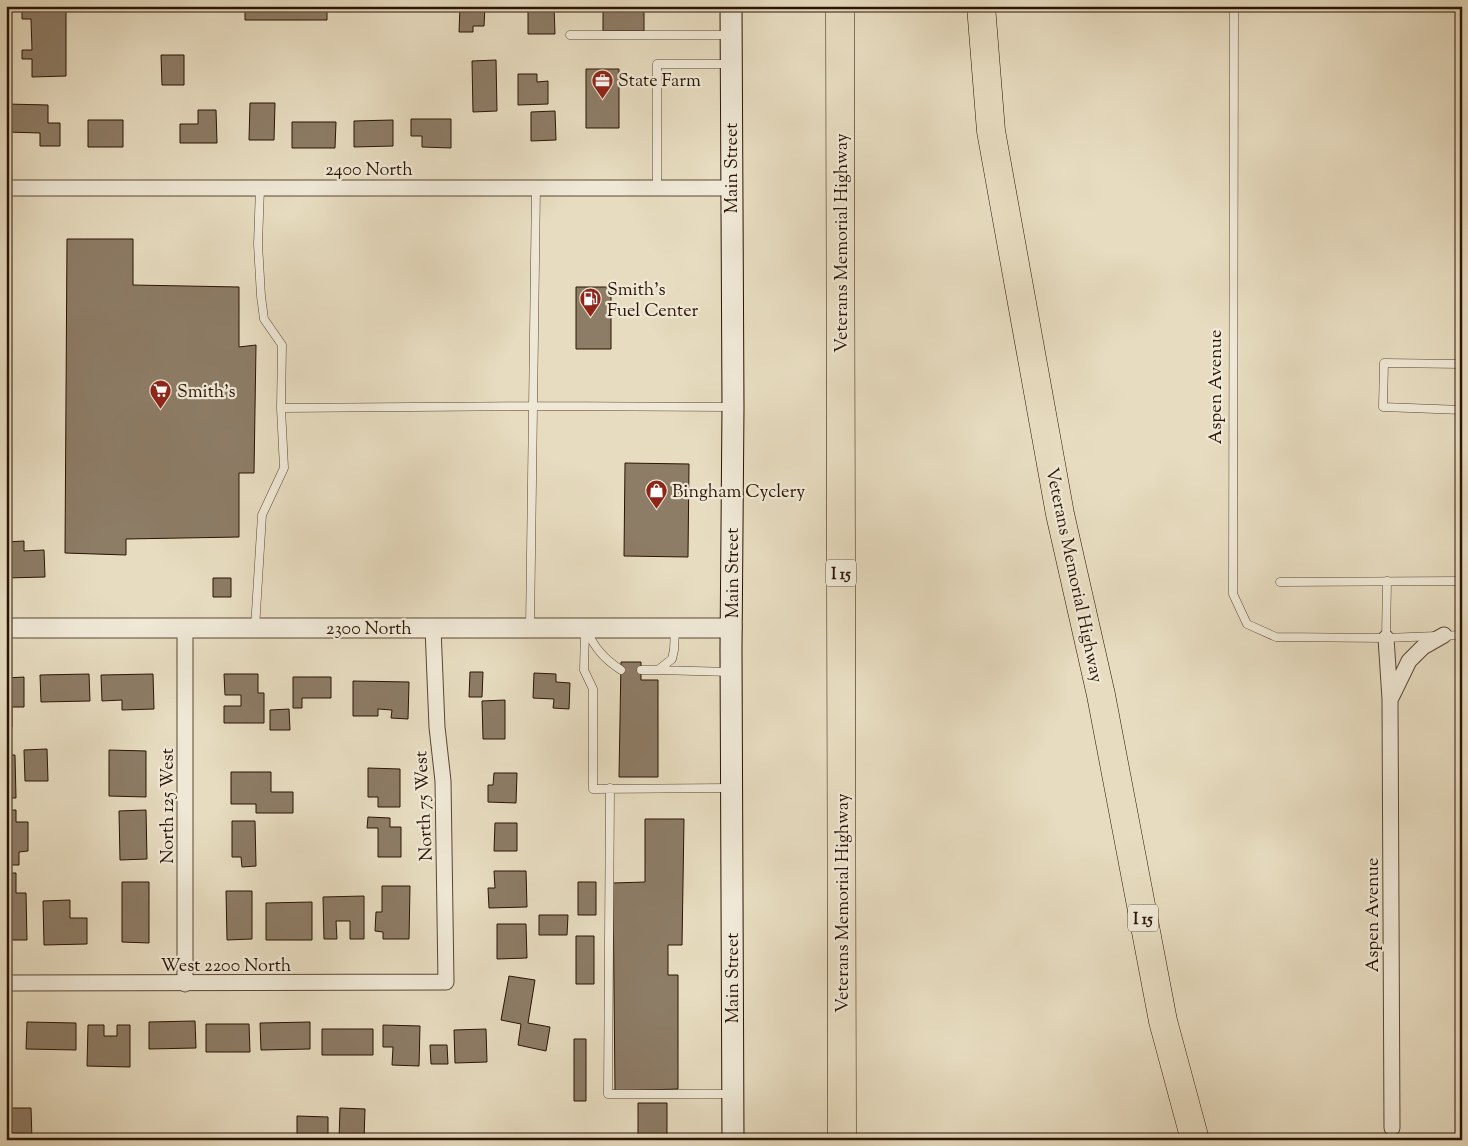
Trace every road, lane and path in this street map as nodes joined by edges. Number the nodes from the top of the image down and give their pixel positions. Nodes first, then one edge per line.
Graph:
1 (731, 6) edge
2 (840, 6) edge
3 (981, 6) edge
4 (1234, 6) edge
5 (570, 35) dead end
6 (731, 35) junction
7 (731, 64) junction
8 (6, 188) edge
9 (260, 188) junction
10 (536, 188) junction
11 (657, 188) junction
12 (731, 188) junction
13 (1462, 364) edge
14 (533, 406) junction
15 (733, 407) junction
16 (281, 408) junction
17 (1462, 410) edge
18 (1387, 581) junction
19 (1462, 581) edge
20 (1280, 582) dead end
21 (6, 628) edge
22 (185, 628) junction
23 (255, 628) junction
24 (432, 628) junction
25 (530, 628) junction
26 (585, 628) junction
27 (675, 628) junction
28 (732, 628) junction
29 (1444, 635) junction
30 (1462, 635) edge
31 (1386, 638) junction
32 (621, 670) dead end
33 (641, 670) dead end
34 (658, 670) junction
35 (732, 672) junction
36 (1390, 700) junction
37 (610, 788) junction
38 (732, 788) junction
39 (446, 982) joint
40 (6, 983) edge
41 (185, 984) junction
42 (733, 1094) junction
43 (1392, 1128) dead end
44 (733, 1140) edge
45 (842, 1140) edge
46 (1195, 1140) edge

1 - 6 main road, Main Street
2 - 45 highway, Veterans Memorial Highway / I 15
3 - 46 highway, Veterans Memorial Highway / I 15
4 - 31 lane, Aspen Avenue
5 - 6 lane
6 - 7 main road, Main Street
7 - 11 lane
7 - 12 main road, Main Street
8 - 9 street, 2400 North
9 - 10 street, 2400 North
9 - 16 lane
10 - 11 street, 2400 North
10 - 14 lane
11 - 12 street, 2400 North
12 - 15 main road, Main Street
13 - 17 lane
14 - 15 lane
14 - 16 lane
14 - 25 lane
15 - 28 main road, Main Street
16 - 23 lane
18 - 19 lane
18 - 20 lane
18 - 31 lane
21 - 22 street, 2300 North
22 - 23 street, 2300 North
22 - 41 street, North 125 West
23 - 24 street, 2300 North
24 - 25 street, 2300 North
24 - 39 street, North 75 West
25 - 26 street, 2300 North
26 - 27 street, 2300 North
26 - 32 lane
26 - 37 lane
27 - 28 street, 2300 North
27 - 34 lane
28 - 35 main road, Main Street
29 - 30 lane
29 - 31 lane, Aspen Avenue
29 - 36 street, Aspen Avenue
31 - 36 street, Aspen Avenue
33 - 34 lane
34 - 35 lane
35 - 38 main road, Main Street
36 - 43 street, Aspen Avenue
37 - 38 lane
37 - 42 lane
38 - 42 main road, Main Street
39 - 41 street, West 2200 North
40 - 41 street, West 2200 North
42 - 44 main road, Main Street

